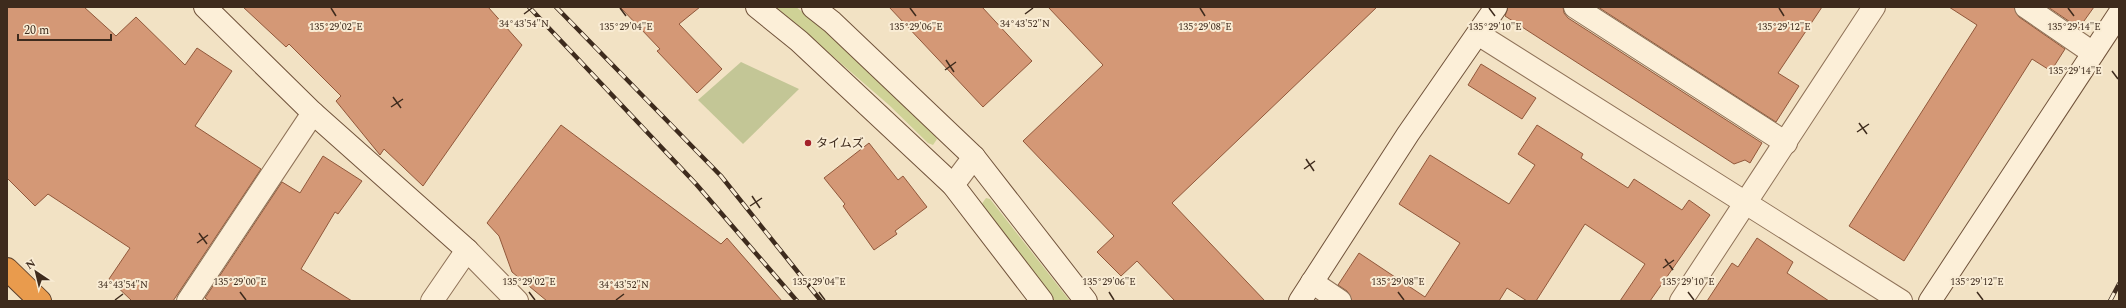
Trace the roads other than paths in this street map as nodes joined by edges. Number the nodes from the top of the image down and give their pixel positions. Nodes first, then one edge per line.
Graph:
1 (206, 7) edge
2 (757, 7) edge
3 (812, 7) edge
4 (1496, 7) edge
5 (1575, 7) edge
6 (1874, 7) edge
7 (2026, 7) edge
8 (2119, 14) edge
9 (1478, 34) junction
10 (2093, 53) junction
11 (313, 114) junction
12 (1786, 143) junction
13 (974, 157) junction
14 (953, 185) junction
15 (1747, 202) junction
16 (467, 250) junction
17 (7, 269) edge
18 (1312, 282) junction
19 (40, 301) edge
20 (188, 301) edge
21 (432, 301) edge
22 (517, 301) edge
23 (1042, 301) edge
24 (1086, 301) edge
25 (1300, 301) edge
26 (1340, 301) edge
27 (1681, 301) edge
28 (1901, 301) edge
29 (1930, 301) edge

1 - 11 street
2 - 14 street
3 - 13 street
4 - 9 street
5 - 12 street
6 - 12 street
7 - 10 street
8 - 10 street
9 - 15 street
9 - 18 street
10 - 29 street
11 - 16 street
11 - 20 street
12 - 15 street
13 - 14 street
13 - 24 street
14 - 23 street
15 - 27 street
15 - 28 street
16 - 21 street
16 - 22 street
17 - 19 highway
18 - 25 street
18 - 26 street

